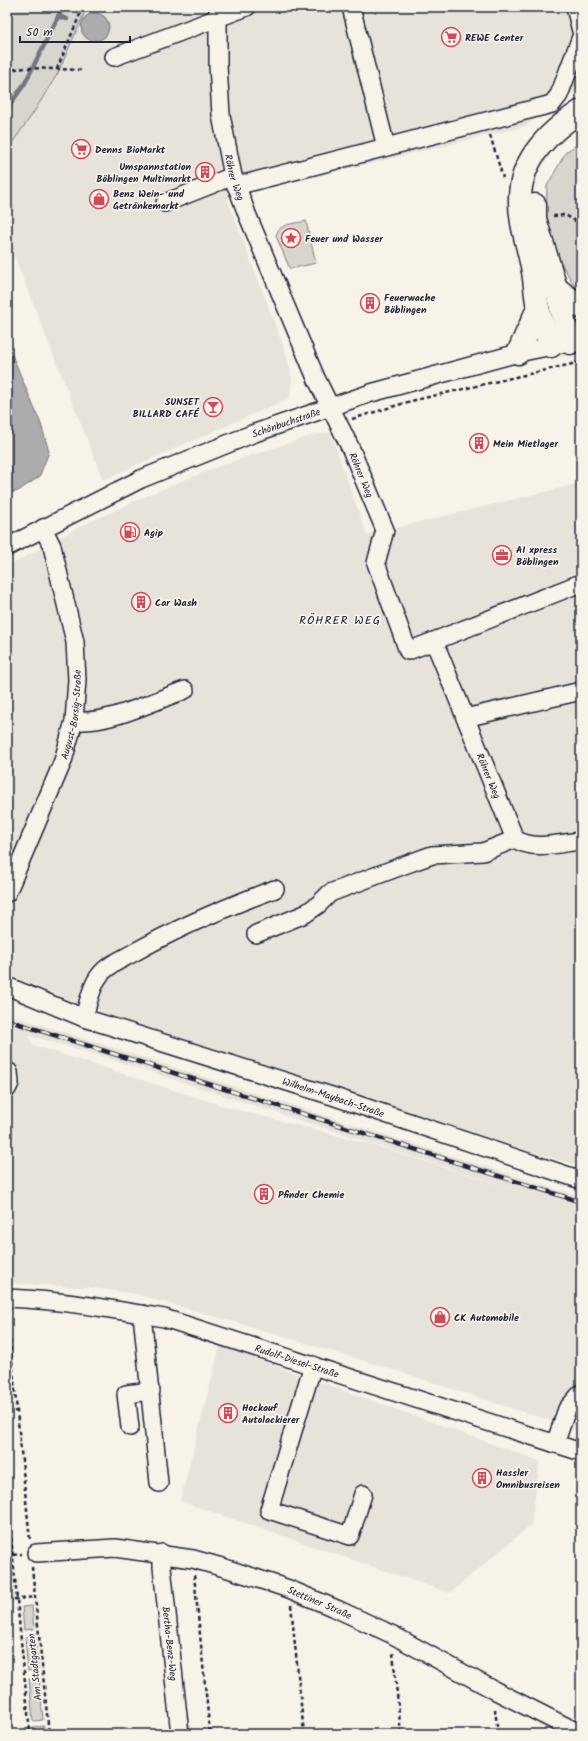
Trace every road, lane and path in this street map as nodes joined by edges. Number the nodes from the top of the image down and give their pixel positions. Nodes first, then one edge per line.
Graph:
1 (82, 7) edge
2 (247, 7) edge
3 (351, 7) edge
4 (575, 7) edge
5 (218, 12) edge
6 (581, 31) edge
7 (581, 37) edge
8 (114, 57) dead end
9 (57, 69) junction
10 (7, 70) edge
11 (81, 70) dead end
12 (581, 111) edge
13 (486, 121) junction
14 (581, 129) edge
15 (386, 147) junction
16 (235, 181) junction
17 (504, 181) dead end
18 (165, 203) dead end
19 (552, 216) dead end
20 (581, 224) edge
21 (556, 288) junction
22 (581, 307) edge
23 (538, 308) junction
24 (567, 343) edge
25 (518, 353) junction
26 (581, 362) edge
27 (331, 406) junction
28 (338, 423) junction
29 (43, 528) junction
30 (7, 547) edge
31 (581, 583) edge
32 (434, 641) junction
33 (185, 690) dead end
34 (581, 691) edge
35 (74, 721) junction
36 (466, 721) junction
37 (515, 839) junction
38 (581, 841) edge
39 (275, 889) dead end
40 (7, 893) edge
41 (256, 934) dead end
42 (7, 986) edge
43 (84, 1018) junction
44 (581, 1180) edge
45 (7, 1298) edge
46 (7, 1310) edge
47 (142, 1314) junction
48 (313, 1365) junction
49 (151, 1391) junction
50 (581, 1393) edge
51 (17, 1411) junction
52 (7, 1412) edge
53 (130, 1427) dead end
54 (554, 1444) junction
55 (581, 1452) edge
56 (159, 1482) dead end
57 (363, 1494) dead end
58 (7, 1496) edge
59 (33, 1553) junction
60 (162, 1554) junction
61 (192, 1559) junction
62 (289, 1589) junction
63 (35, 1598) junction
64 (17, 1599) junction
65 (7, 1600) edge
66 (391, 1634) junction
67 (494, 1690) junction
68 (30, 1734) edge
69 (49, 1734) edge
70 (180, 1734) edge
71 (210, 1734) edge
72 (304, 1734) edge
73 (401, 1734) edge
74 (498, 1734) edge
75 (580, 1734) edge

1 - 9 path
2 - 5 street
3 - 15 street
4 - 6 street
5 - 8 street
5 - 16 street, Röhrer Weg
7 - 13 street
9 - 10 path
9 - 11 path
12 - 23 main road
13 - 15 street
13 - 17 path
14 - 21 main road
15 - 16 street
16 - 18 street
16 - 27 street, Röhrer Weg
19 - 20 path
21 - 22 main road
21 - 24 main road
23 - 24 main road
23 - 25 main road
24 - 25 street, Schönbuchstraße
25 - 27 street, Schönbuchstraße
26 - 28 path
27 - 28 street, Röhrer Weg
27 - 29 street, Schönbuchstraße
28 - 32 street, Röhrer Weg
29 - 30 street, Schönbuchstraße
29 - 35 street, August-Borsig-Straße
31 - 32 street
32 - 36 street, Röhrer Weg
33 - 35 street
34 - 36 street
35 - 40 street, August-Borsig-Straße
36 - 37 street, Röhrer Weg
37 - 38 street
37 - 41 street
39 - 43 street
42 - 43 street, Wilhelm-Maybach-Straße
43 - 44 street, Wilhelm-Maybach-Straße
45 - 47 street, Rudolf-Diesel-Straße
46 - 51 path, Am Stadtgarten
47 - 48 street, Rudolf-Diesel-Straße
47 - 49 street
48 - 54 street, Rudolf-Diesel-Straße
48 - 57 street
49 - 53 street
49 - 56 street
50 - 54 street
51 - 52 path
51 - 59 path, Am Stadtgarten
54 - 55 street, Rudolf-Diesel-Straße
58 - 64 path, Am Stadtgarten
59 - 60 street, Stettiner Straße
59 - 63 path, Am Stadtgarten
60 - 61 street, Stettiner Straße
60 - 70 street, Bertha-Benz-Weg
61 - 62 street, Stettiner Straße
61 - 71 path
62 - 66 street, Stettiner Straße
62 - 72 path
63 - 64 path
63 - 69 path, Am Stadtgarten
64 - 65 path
64 - 68 path, Am Stadtgarten
66 - 67 street, Stettiner Straße
66 - 73 path
67 - 74 path
67 - 75 street, Stettiner Straße

